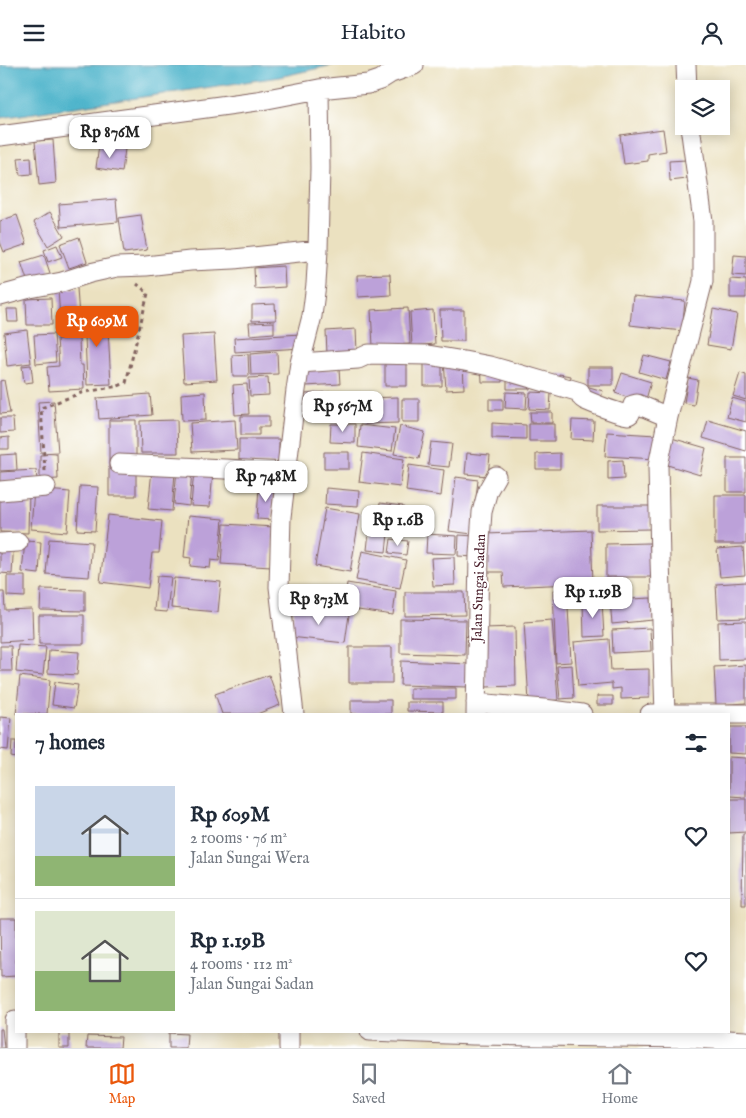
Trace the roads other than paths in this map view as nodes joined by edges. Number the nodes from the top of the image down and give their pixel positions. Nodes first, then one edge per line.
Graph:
1 (414, 65) edge
2 (686, 65) edge
3 (687, 80) edge
4 (319, 89) junction
5 (691, 135) edge
6 (0, 136) edge
7 (318, 251) junction
8 (0, 296) edge
9 (300, 363) junction
10 (668, 417) junction
11 (118, 464) dead end
12 (286, 472) junction
13 (496, 476) dead end
14 (46, 487) road end
15 (0, 491) edge
16 (476, 708) edge
17 (294, 713) edge
18 (574, 713) edge
19 (665, 713) edge
20 (730, 714) edge
21 (746, 714) edge
22 (10, 1021) edge
23 (289, 1033) edge
24 (473, 1033) edge
25 (746, 1041) edge
26 (554, 1042) edge
27 (15, 1048) edge
28 (289, 1048) edge

1 - 4 street
2 - 3 street
4 - 6 street
4 - 7 street
5 - 10 street
7 - 8 street
7 - 9 street
9 - 10 street
9 - 12 street
10 - 19 street
11 - 12 street
12 - 17 street
13 - 16 street, Jalan Sungai Sadan
14 - 15 street
16 - 18 street, Jalan Sungai Sadan
20 - 21 street
22 - 27 street
23 - 28 street
24 - 26 street
25 - 26 street

